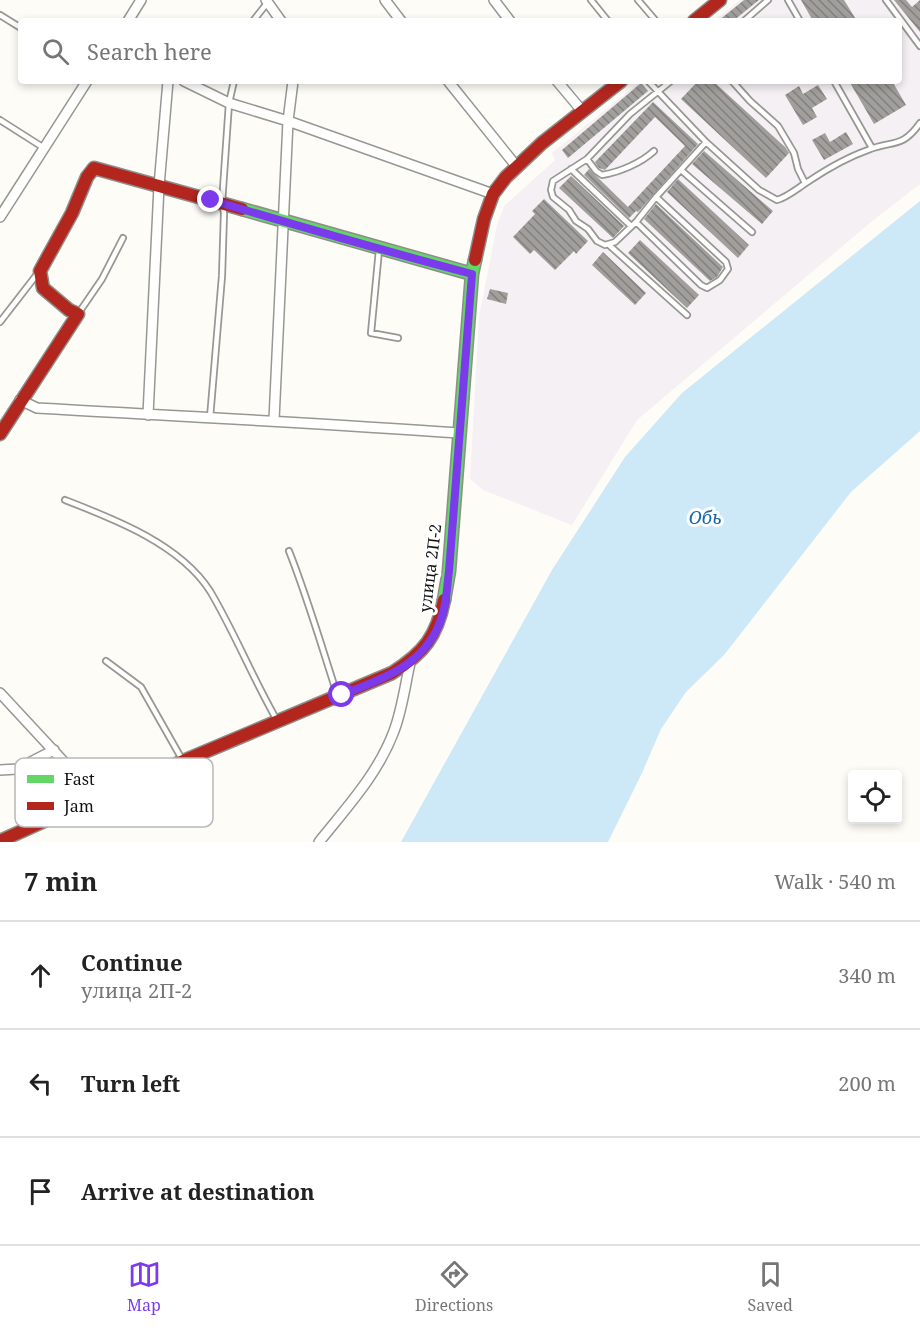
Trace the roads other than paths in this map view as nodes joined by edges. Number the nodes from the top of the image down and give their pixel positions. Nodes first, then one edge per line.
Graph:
1 (141, 0) edge
2 (385, 0) edge
3 (494, 0) edge
4 (591, 0) edge
5 (638, 0) edge
6 (768, 0) edge
7 (788, 0) edge
8 (886, 0) edge
9 (267, 1) edge
10 (711, 3) edge
11 (0, 15) edge
12 (131, 18) edge
13 (255, 18) edge
14 (279, 18) edge
15 (399, 18) edge
16 (508, 18) edge
17 (606, 18) edge
18 (653, 18) edge
19 (697, 18) edge
20 (747, 18) edge
21 (798, 18) edge
22 (899, 18) edge
23 (902, 22) edge
24 (18, 26) edge
25 (920, 46) edge
26 (85, 84) edge
27 (168, 84) edge
28 (190, 84) edge
29 (233, 84) edge
30 (293, 84) edge
31 (450, 84) edge
32 (560, 84) edge
33 (617, 84) edge
34 (651, 84) edge
35 (667, 84) edge
36 (735, 84) edge
37 (836, 84) edge
38 (658, 92) junction
39 (229, 103) junction
40 (583, 112) junction
41 (0, 120) edge
42 (288, 121) junction
43 (920, 123) edge
44 (706, 142) junction
45 (44, 148) junction
46 (872, 148) junction
47 (654, 151) dead end
48 (587, 159) junction
49 (517, 167) junction
50 (571, 169) junction
51 (681, 170) junction
52 (805, 183) junction
53 (159, 186) junction
54 (494, 194) junction
55 (656, 197) junction
56 (222, 203) junction
57 (0, 217) edge
58 (284, 220) junction
59 (633, 224) junction
60 (752, 232) dead end
61 (123, 238) dead end
62 (609, 245) junction
63 (379, 250) junction
64 (40, 271) junction
65 (472, 274) junction
66 (78, 314) junction
67 (687, 315) dead end
68 (0, 322) edge
69 (398, 338) dead end
70 (20, 400) junction
71 (148, 415) junction
72 (210, 418) junction
73 (274, 420) junction
74 (459, 433) junction
75 (0, 434) edge
76 (65, 500) dead end
77 (289, 551) dead end
78 (106, 661) dead end
79 (410, 663) junction
80 (0, 693) edge
81 (338, 697) junction
82 (278, 722) junction
83 (54, 750) junction
84 (40, 758) edge
85 (61, 758) edge
86 (181, 758) edge
87 (190, 758) edge
88 (15, 769) edge
89 (0, 770) edge
90 (31, 827) edge
91 (0, 841) edge
92 (319, 842) edge

1 - 12 street
2 - 15 street
3 - 16 street
4 - 17 lane
5 - 18 lane
6 - 20 lane
7 - 21 lane
8 - 22 lane
9 - 13 lane
9 - 14 street
10 - 19 main road
11 - 24 lane
23 - 25 lane
26 - 45 street
27 - 53 street
28 - 39 street
29 - 39 lane
30 - 42 street
31 - 49 street
32 - 40 street
33 - 40 main road, улица 2П-2
34 - 38 lane
35 - 38 lane
36 - 52 lane
37 - 46 lane
38 - 44 lane
38 - 48 lane
39 - 42 street
39 - 56 lane
40 - 49 main road, улица 2П-2
41 - 45 lane
42 - 54 street
42 - 58 street
43 - 46 lane
44 - 51 lane
44 - 52 lane
45 - 57 street
46 - 52 lane
47 - 48 lane
48 - 50 lane
49 - 54 main road, улица 2П-2
50 - 59 lane
50 - 62 lane
51 - 55 lane
51 - 60 lane
53 - 56 main road
53 - 64 main road
53 - 71 street
54 - 65 main road, улица 2П-2
55 - 59 lane
55 - 59 lane
56 - 58 main road
56 - 72 lane
58 - 63 main road
58 - 73 street
59 - 62 lane
61 - 66 lane
62 - 67 lane
63 - 65 main road
63 - 69 lane
64 - 66 main road
64 - 68 lane
65 - 74 main road, улица 2П-2
66 - 70 main road
70 - 71 street
70 - 75 main road
71 - 72 street
72 - 73 street
73 - 74 street
74 - 79 main road, улица 2П-2
76 - 82 lane
77 - 81 lane
78 - 86 lane
79 - 81 main road, улица 2П-2
79 - 92 street
80 - 83 street
81 - 82 main road, улица 2П-2
82 - 87 main road, улица 2П-2
83 - 84 street
83 - 85 street
88 - 89 street
90 - 91 main road, улица 2П-2

